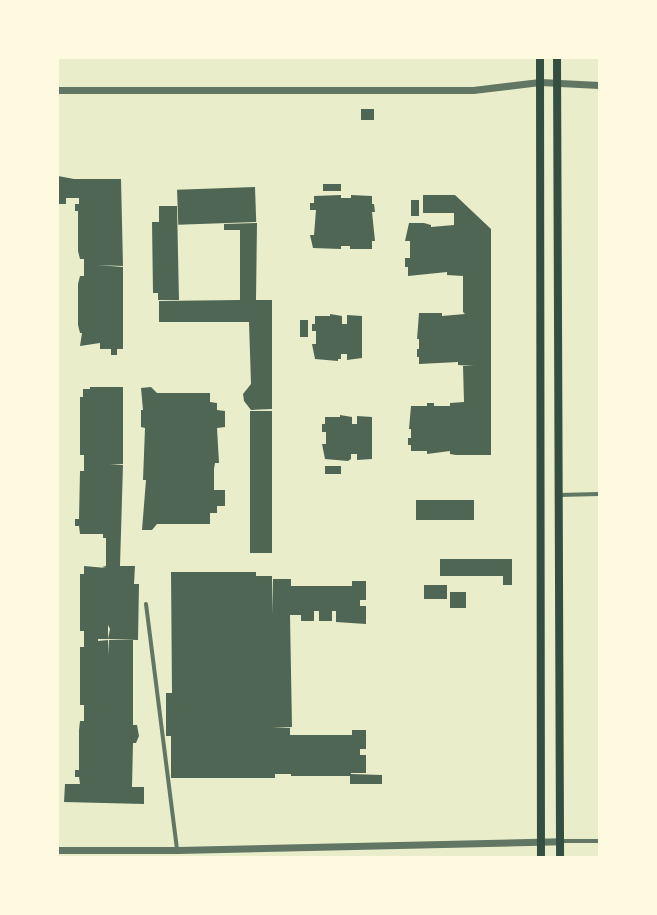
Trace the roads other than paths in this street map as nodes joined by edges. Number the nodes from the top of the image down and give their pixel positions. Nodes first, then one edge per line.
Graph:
1 (540, 58) edge
2 (557, 58) edge
3 (540, 82) junction
4 (557, 85) junction
5 (599, 85) edge
6 (58, 90) edge
7 (599, 494) edge
8 (559, 495) junction
9 (146, 604) dead end
10 (542, 841) junction
11 (560, 841) junction
12 (599, 841) edge
13 (58, 850) edge
14 (177, 850) junction
15 (541, 857) edge
16 (560, 857) edge

1 - 3 main road
2 - 4 main road
3 - 4 street
3 - 6 street
3 - 10 main road
4 - 5 street
4 - 8 main road
7 - 8 street
8 - 11 main road
9 - 14 street
10 - 11 street
10 - 14 street
10 - 15 main road
11 - 12 street
11 - 16 main road
13 - 14 street

